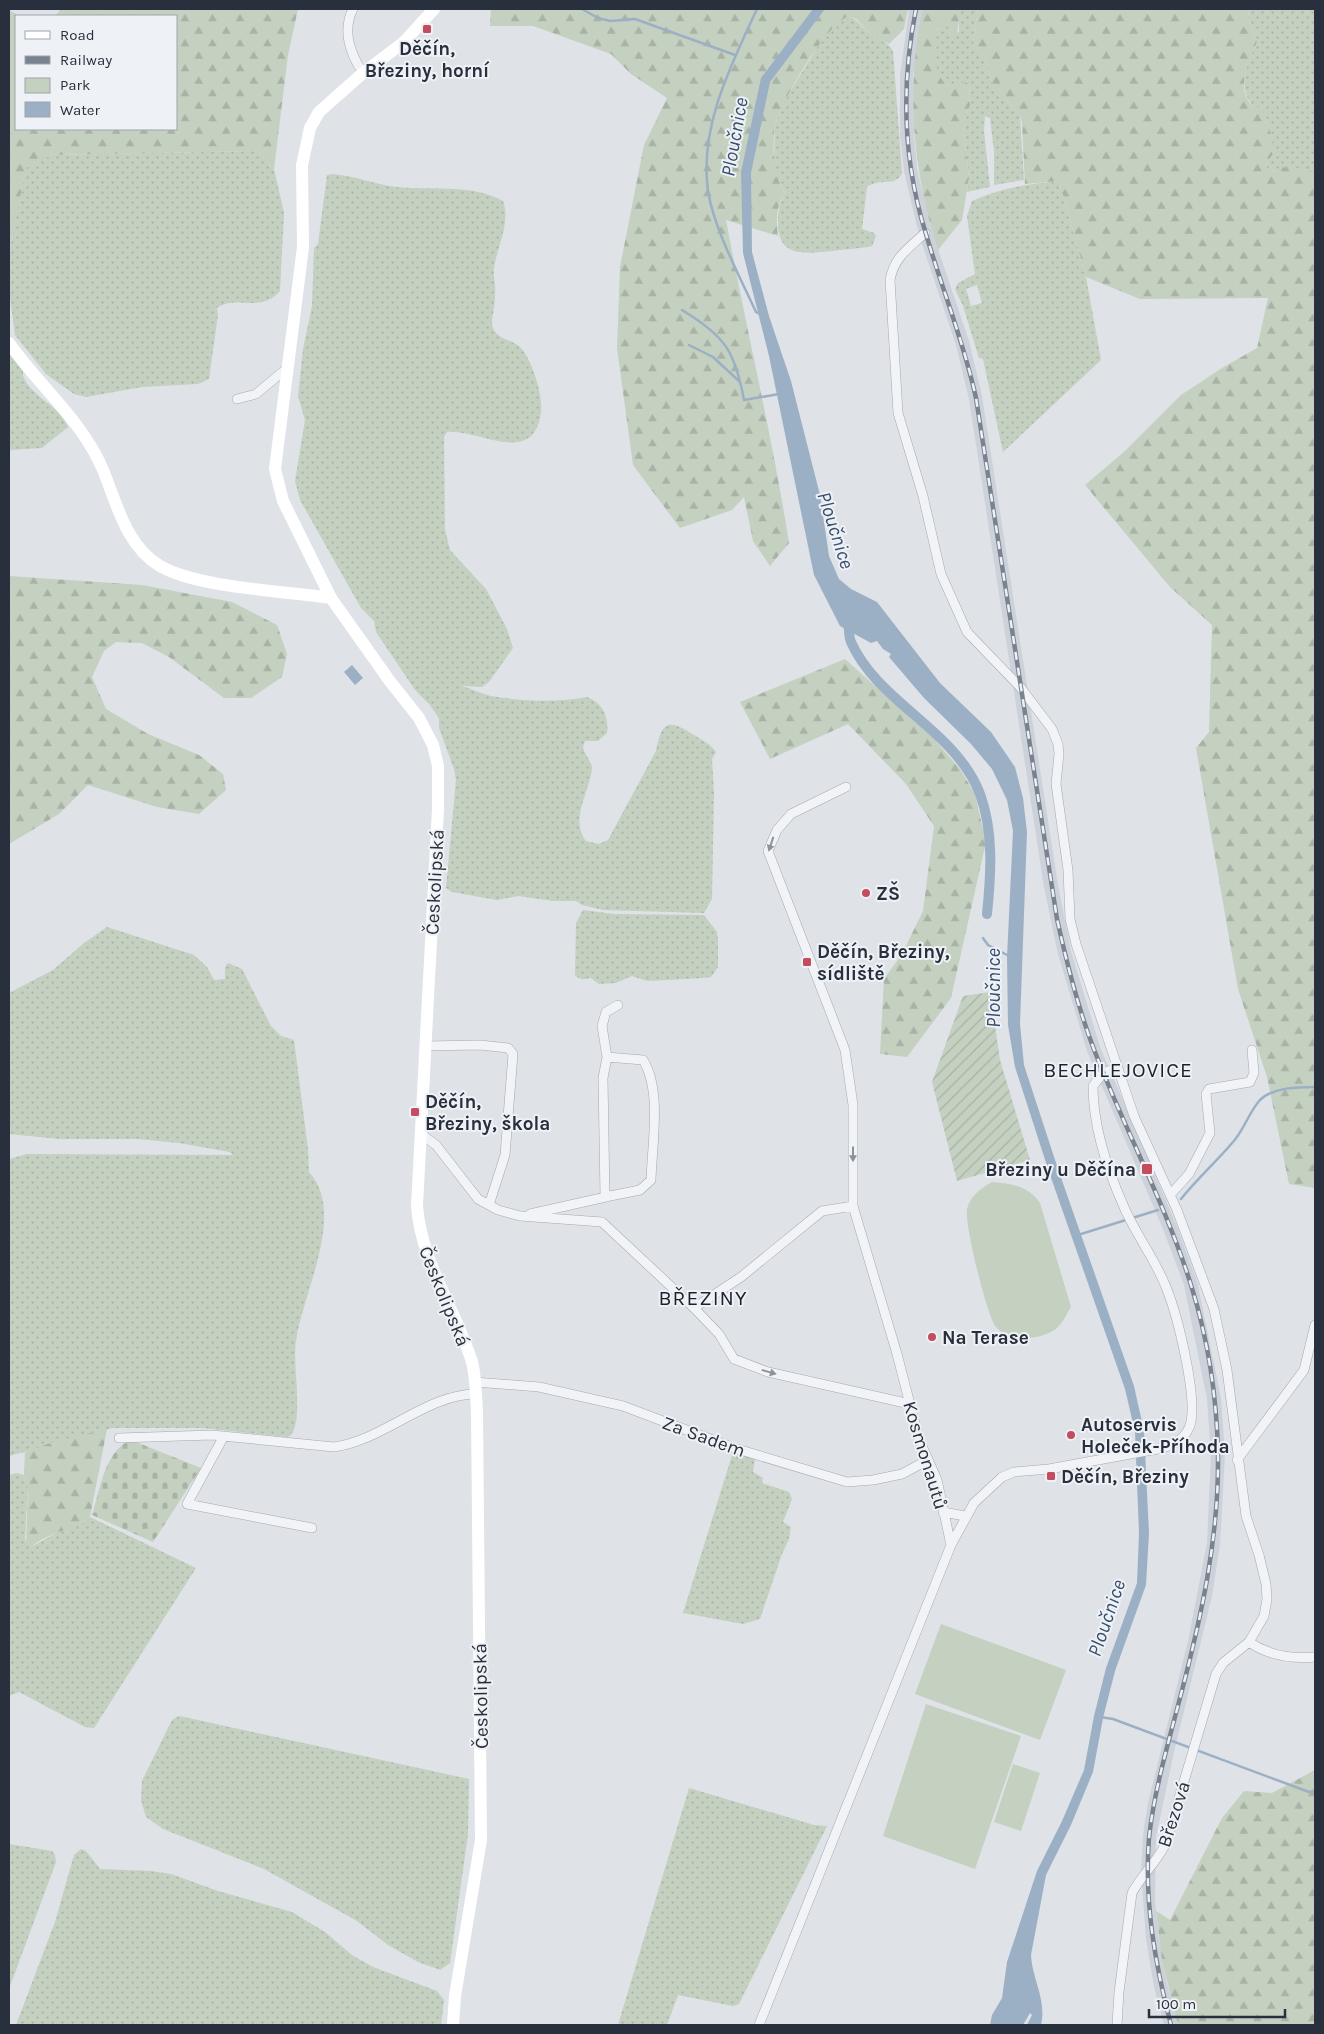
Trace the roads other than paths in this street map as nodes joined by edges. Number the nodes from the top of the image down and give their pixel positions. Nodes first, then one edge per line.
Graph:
1 (353, 9) edge
2 (434, 9) edge
3 (363, 73) junction
4 (925, 233) dead end
5 (9, 342) edge
6 (286, 369) junction
7 (237, 399) dead end
8 (331, 598) junction
9 (846, 787) dead end
10 (618, 1005) dead end
11 (425, 1046) junction
12 (1252, 1050) dead end
13 (607, 1057) junction
14 (1117, 1068) junction
15 (421, 1134) junction
16 (1170, 1195) junction
17 (606, 1197) junction
18 (490, 1206) junction
19 (853, 1206) junction
20 (520, 1216) junction
21 (694, 1308) junction
22 (1315, 1326) edge
23 (476, 1388) junction
24 (910, 1404) junction
25 (224, 1436) junction
26 (119, 1438) dead end
27 (928, 1460) junction
28 (1237, 1460) junction
29 (943, 1512) junction
30 (965, 1516) junction
31 (312, 1528) dead end
32 (951, 1545) junction
33 (1249, 1642) junction
34 (1315, 1657) edge
35 (453, 2025) edge
36 (759, 2025) edge
37 (1118, 2025) edge

1 - 3 street
2 - 3 main road, Českolipská
3 - 6 main road, Českolipská
4 - 14 street, Březová
5 - 8 main road
6 - 7 street
6 - 8 main road, Českolipská
8 - 11 main road, Českolipská
9 -> 19 street, Kosmonautů
10 - 13 street
11 - 15 main road, Českolipská
11 - 18 street
12 - 16 street
13 - 17 street
13 - 17 street
14 - 16 street, Březová
14 - 30 street
15 - 18 street
15 - 23 main road, Českolipská
16 - 28 street, Březová
17 - 20 street
18 - 20 street
19 - 21 street
19 - 24 street, Kosmonautů
20 - 21 street
21 -> 24 street
22 - 28 street
23 - 25 street, Za Sadem
23 - 27 street, Za Sadem
23 - 35 main road, Českolipská
24 - 27 street, Kosmonautů
25 - 26 street, Za Sadem
25 - 31 street
27 - 29 street, Kosmonautů
28 - 33 street, Březová
29 - 30 street
29 - 32 street, Kosmonautů
30 - 32 street
32 - 36 street
33 - 34 street
33 - 37 street, Březová

